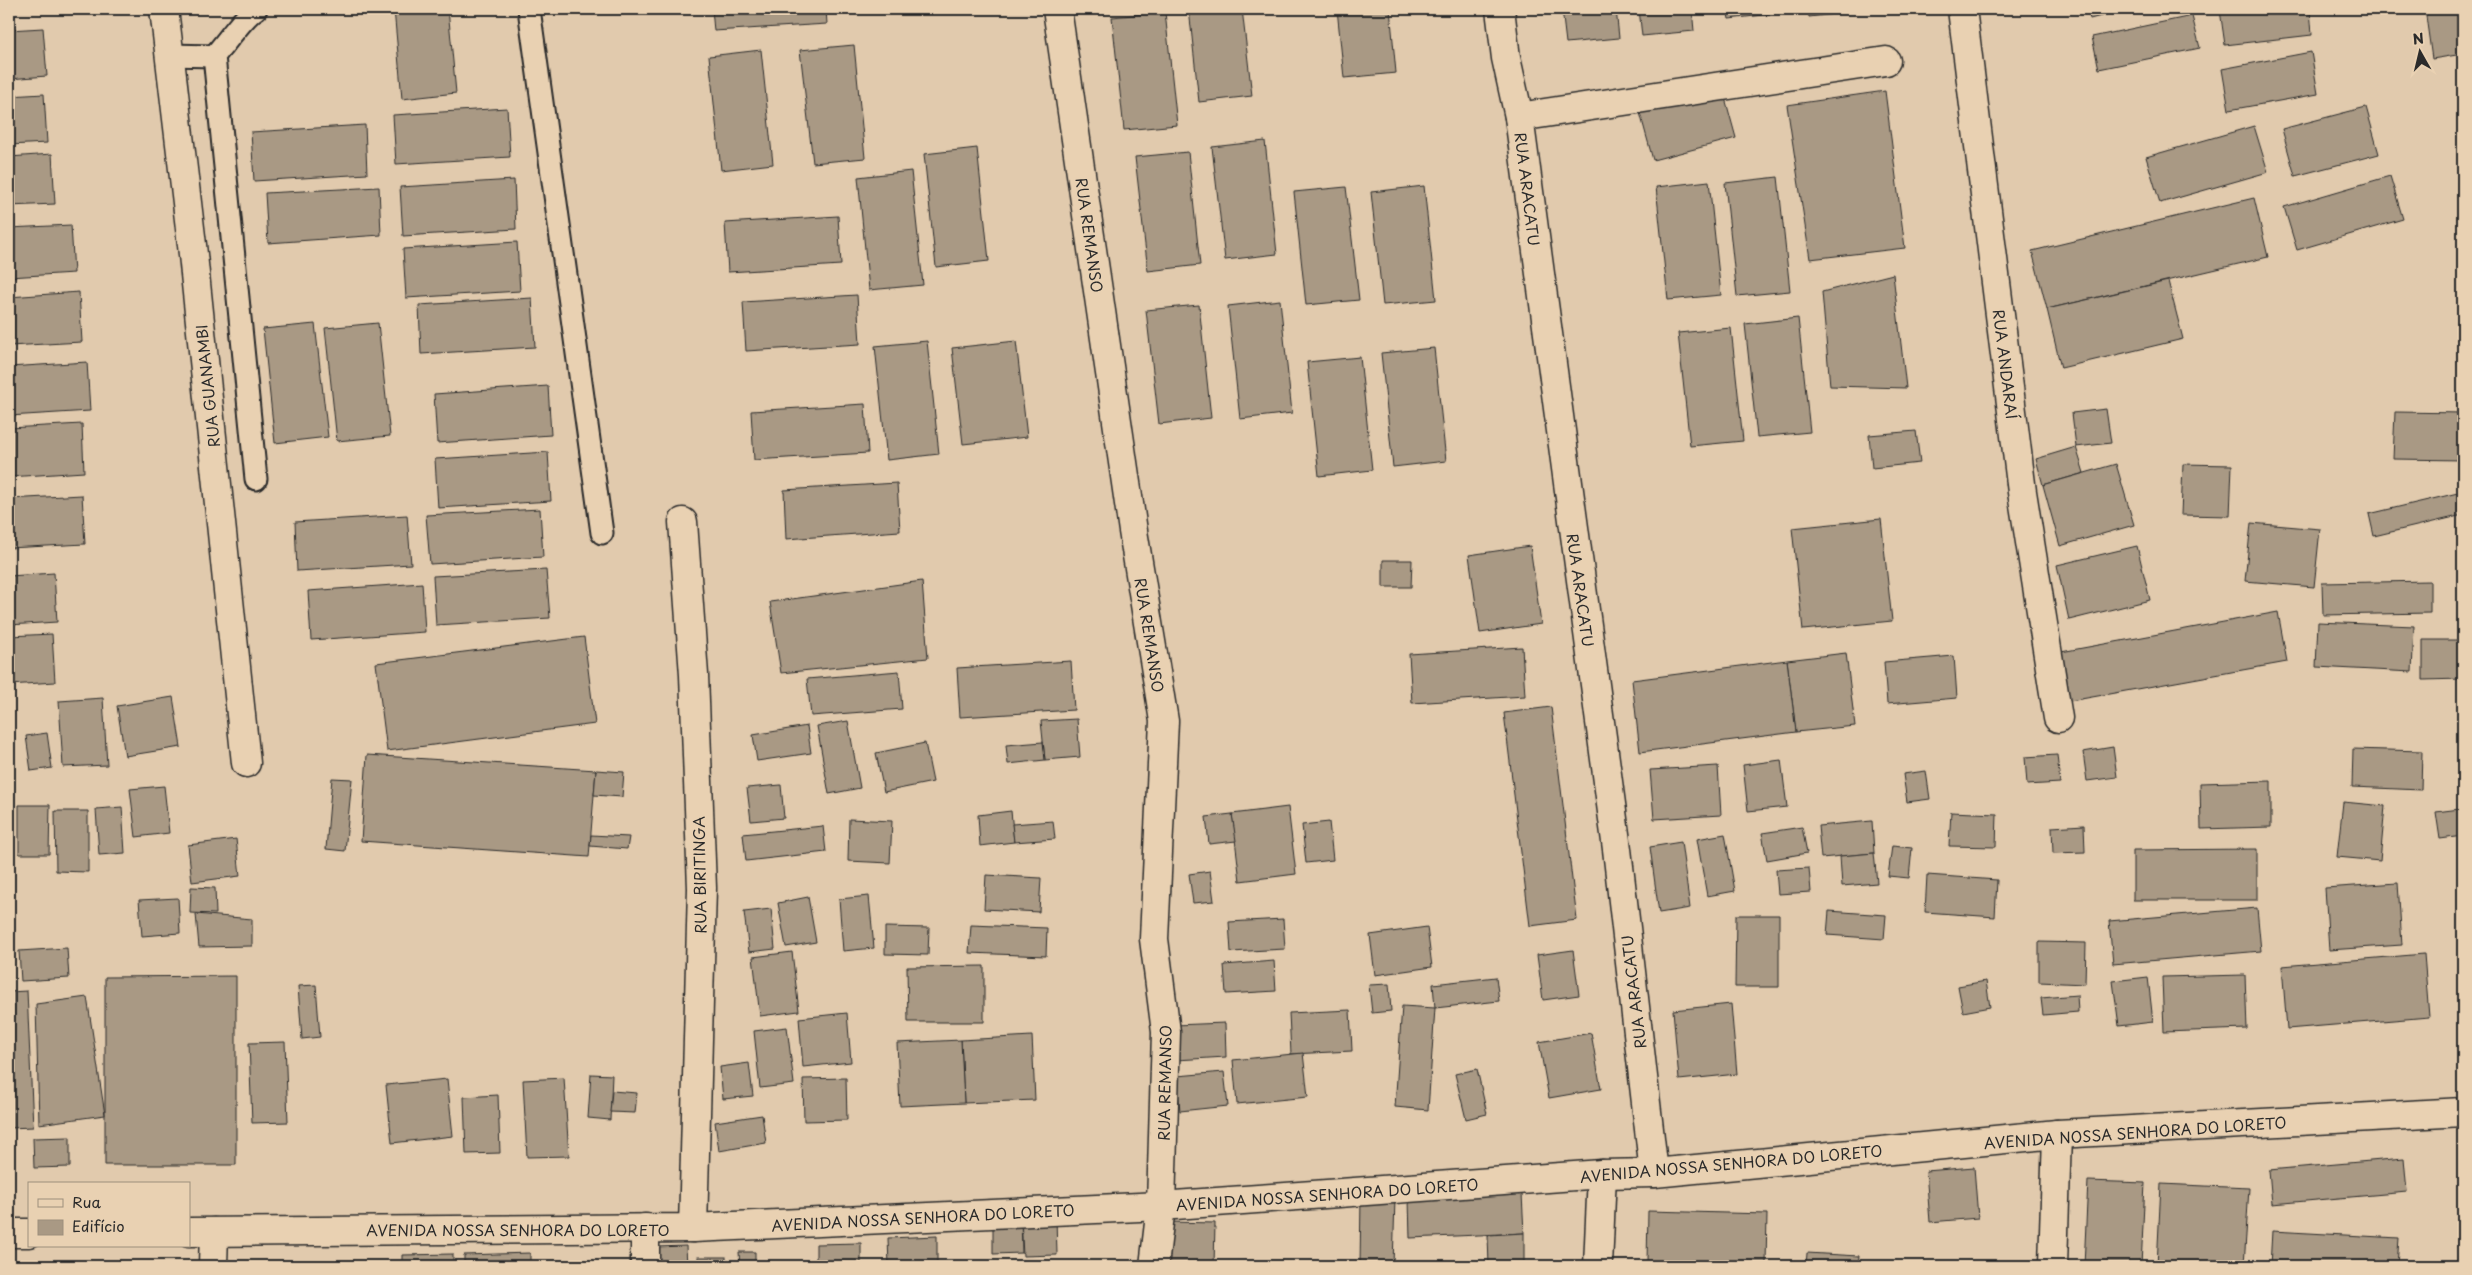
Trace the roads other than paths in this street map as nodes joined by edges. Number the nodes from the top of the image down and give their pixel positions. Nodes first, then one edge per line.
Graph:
1 (164, 9) edge
2 (256, 9) edge
3 (529, 9) edge
4 (1057, 9) edge
5 (1500, 9) edge
6 (1962, 9) edge
7 (169, 55) junction
8 (214, 56) junction
9 (1886, 61) dead end
10 (1519, 117) junction
11 (256, 479) dead end
12 (683, 522) dead end
13 (602, 533) dead end
14 (2058, 718) dead end
15 (246, 763) dead end
16 (2463, 1112) edge
17 (2057, 1134) junction
18 (1654, 1173) junction
19 (1602, 1174) junction
20 (1161, 1206) junction
21 (645, 1228) junction
22 (693, 1228) junction
23 (202, 1232) edge
24 (9, 1233) edge
25 (28, 1233) edge
26 (213, 1266) edge
27 (645, 1266) edge
28 (1154, 1266) edge
29 (1598, 1266) edge
30 (2053, 1266) edge

1 - 7 street, RUA GUANAMBI
2 - 8 lane
3 - 13 lane
4 - 20 street, RUA REMANSO
5 - 10 street, RUA ARACATU
6 - 14 street, RUA ANDARAÍ
7 - 8 lane
7 - 15 street, RUA GUANAMBI
8 - 11 lane
9 - 10 street
10 - 18 street, RUA ARACATU
12 - 22 street, RUA BIRITINGA
16 - 17 street, AVENIDA NOSSA SENHORA DO LORETO
17 - 18 street, AVENIDA NOSSA SENHORA DO LORETO
17 - 30 street
18 - 19 street, AVENIDA NOSSA SENHORA DO LORETO
19 - 20 street, AVENIDA NOSSA SENHORA DO LORETO
19 - 29 street
20 - 22 street, AVENIDA NOSSA SENHORA DO LORETO
20 - 28 street, RUA REMANSO
21 - 22 street, AVENIDA NOSSA SENHORA DO LORETO
21 - 23 street, AVENIDA NOSSA SENHORA DO LORETO
21 - 27 street
23 - 26 street
24 - 25 street

